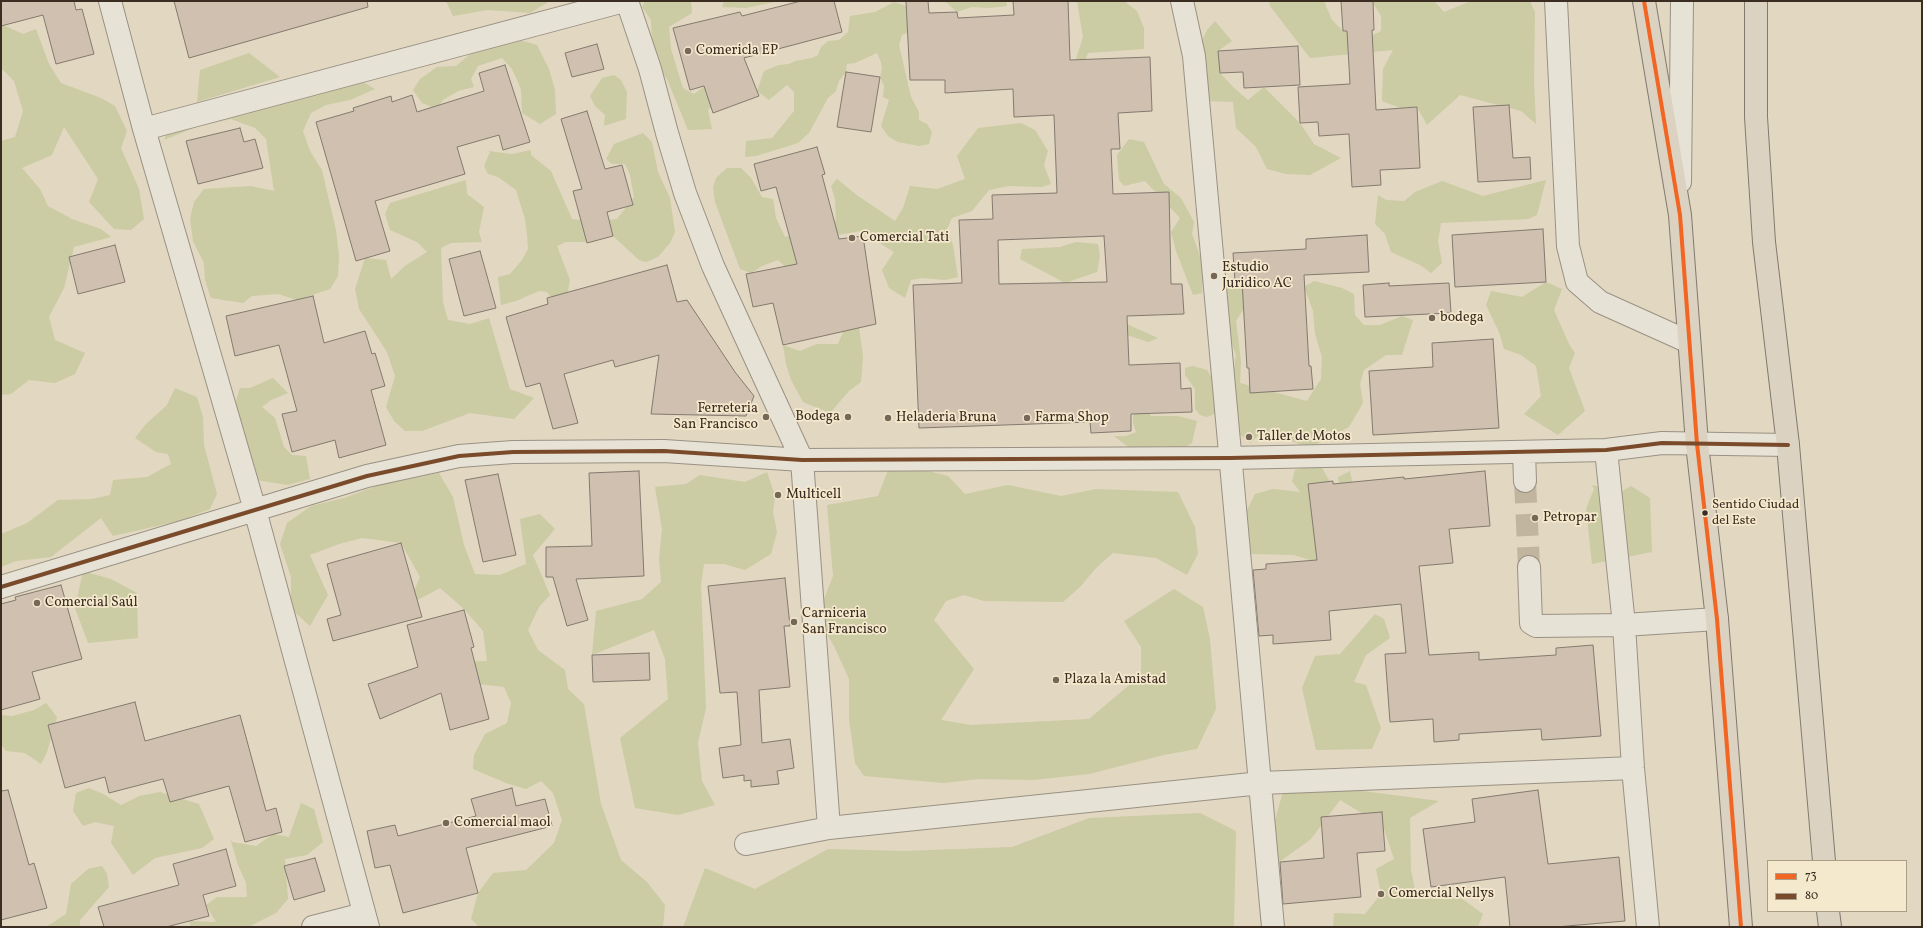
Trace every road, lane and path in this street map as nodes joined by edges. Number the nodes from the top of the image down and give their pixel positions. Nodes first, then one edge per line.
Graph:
1 (110, 1) edge
2 (624, 1) edge
3 (627, 1) edge
4 (1182, 1) edge
5 (1556, 1) edge
6 (1644, 1) edge
7 (1682, 1) edge
8 (1756, 1) edge
9 (144, 129) junction
10 (1680, 215) junction
11 (1689, 342) junction
12 (1697, 444) junction
13 (1788, 445) junction
14 (1606, 450) junction
15 (1524, 452) junction
16 (1230, 458) junction
17 (802, 460) junction
18 (1525, 481) tunnel mouth
19 (255, 510) junction
20 (1529, 567) tunnel mouth
21 (1, 587) edge
22 (1717, 619) junction
23 (1624, 625) junction
24 (1633, 768) junction
25 (1261, 783) junction
26 (829, 828) junction
27 (746, 844) dead end
28 (1824, 860) edge
29 (1828, 912) edge
30 (366, 920) edge
31 (312, 927) edge
32 (1273, 927) edge
33 (1648, 927) edge
34 (1741, 927) edge
35 (1830, 927) edge

1 - 9 street
2 - 9 street
3 - 17 street
4 - 16 street
5 - 11 street
6 - 10 highway
7 - 10 street
8 - 13 highway
9 - 19 street
10 - 11 highway
11 - 12 highway
12 - 13 street
12 - 14 street
12 - 22 highway
13 - 28 highway
14 - 15 street
14 - 23 street
15 - 16 street
15 - 18 street
16 - 17 street
16 - 25 street
17 - 19 street
17 - 26 street
19 - 21 street
19 - 30 street
20 - 23 street
22 - 23 street
22 - 34 highway
23 - 24 street
24 - 25 street
24 - 33 street
25 - 26 street
25 - 32 street
26 - 27 street
29 - 35 highway
30 - 31 street

